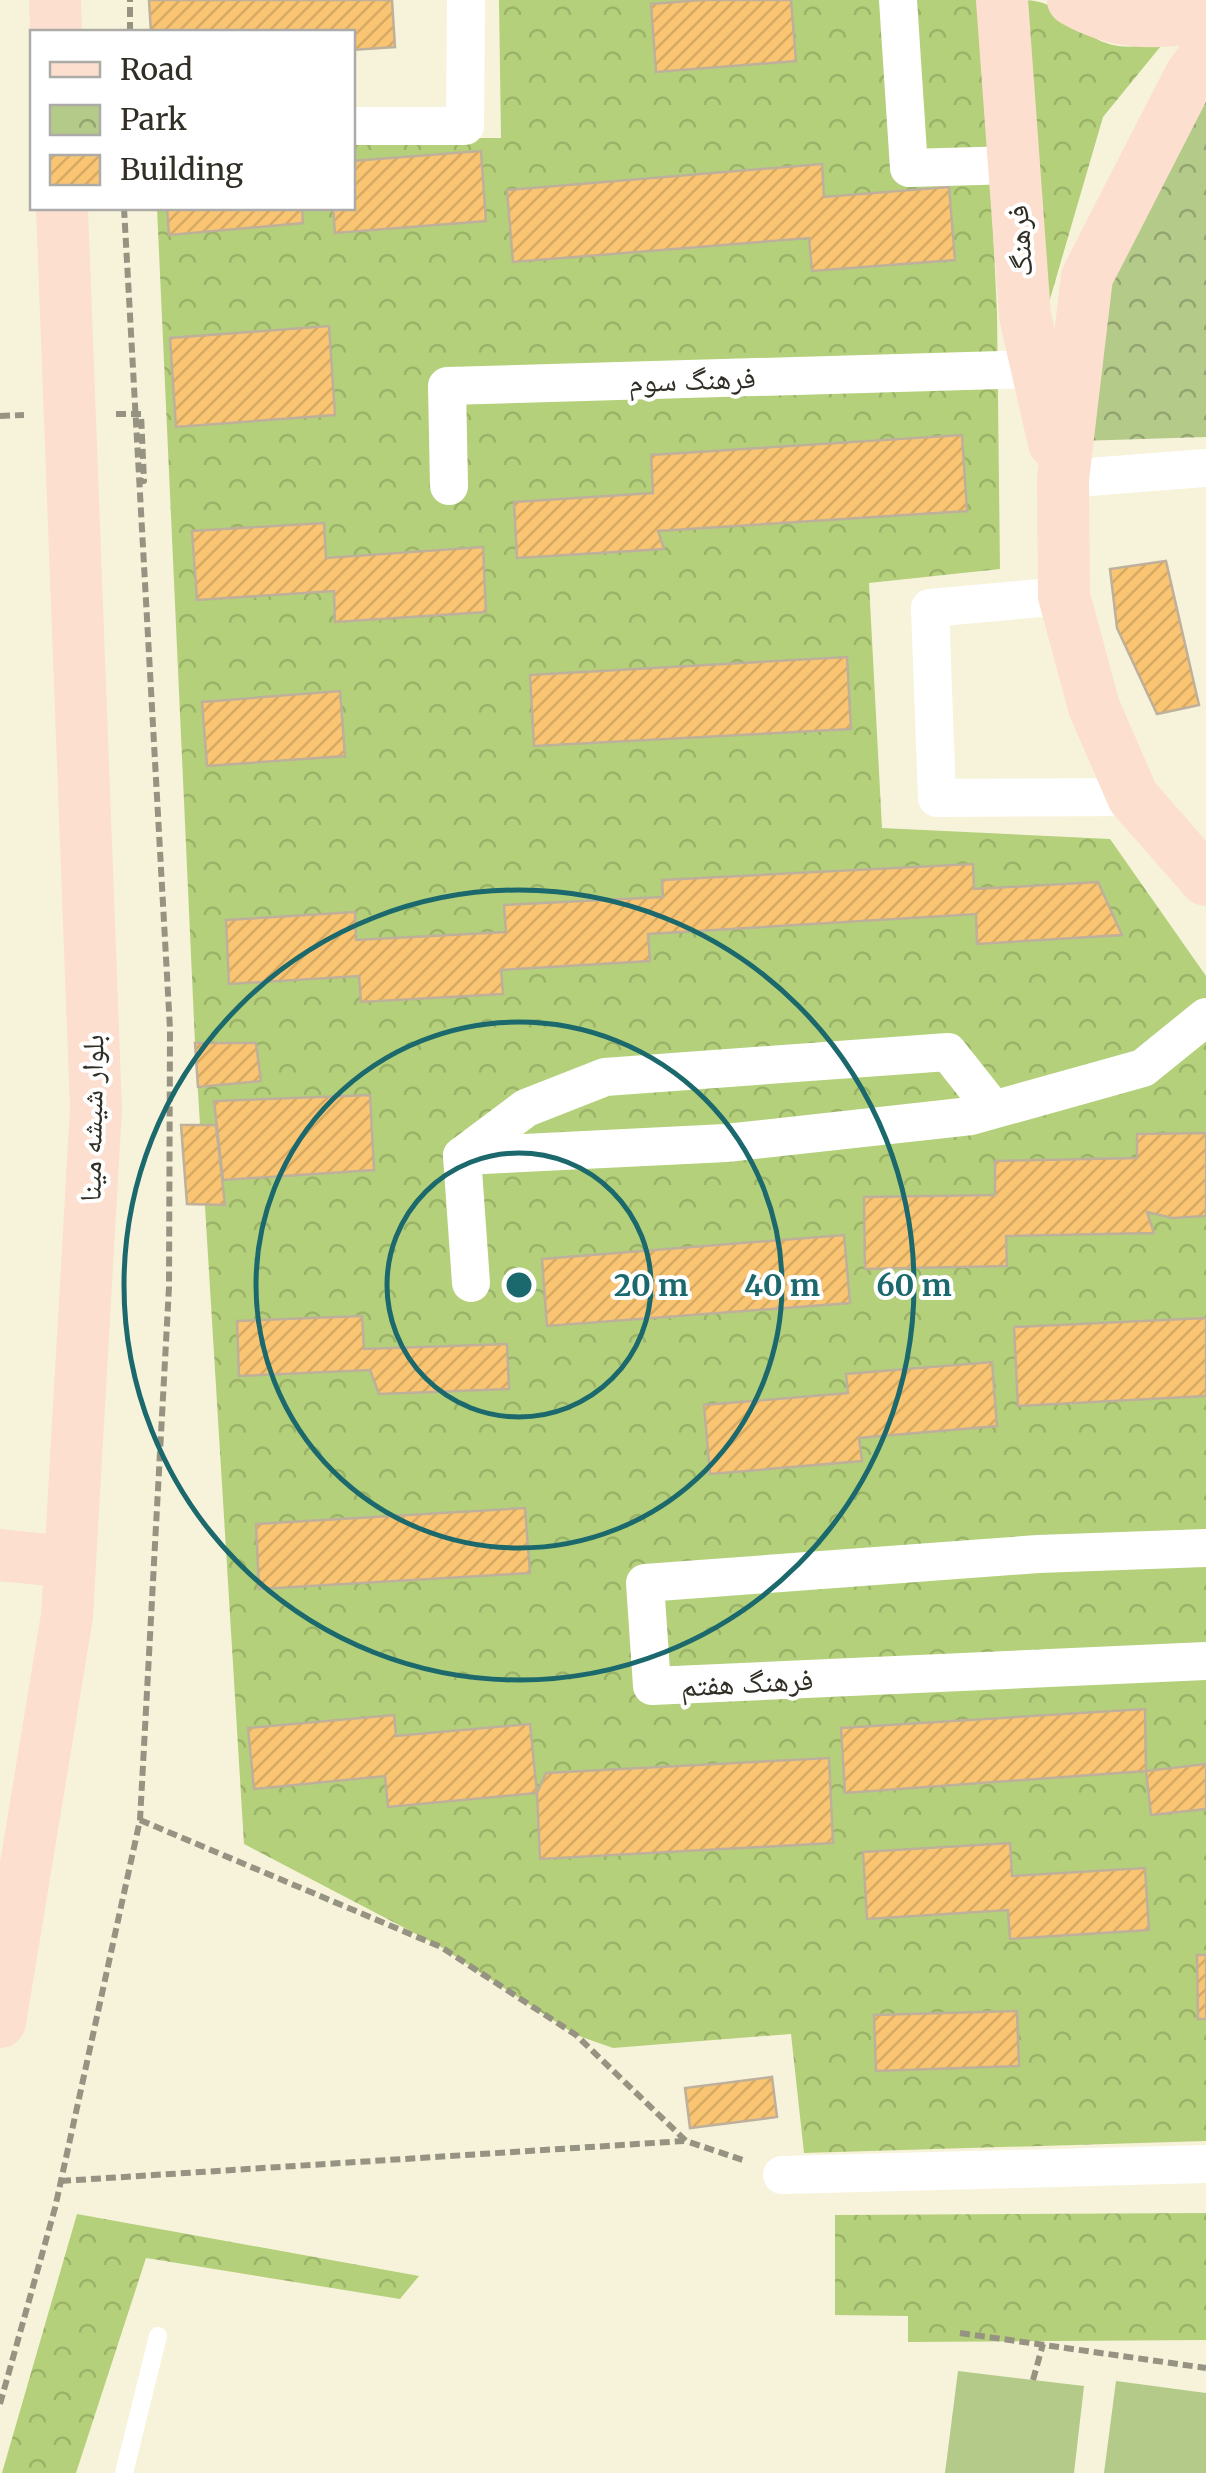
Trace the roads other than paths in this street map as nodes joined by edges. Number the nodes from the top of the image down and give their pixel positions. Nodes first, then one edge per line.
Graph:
1 (55, 0) edge
2 (466, 0) edge
3 (898, 0) edge
4 (1002, 0) edge
5 (1074, 0) edge
6 (1206, 14) edge
7 (56, 30) edge
8 (1206, 54) edge
9 (355, 126) edge
10 (1014, 165) junction
11 (62, 210) edge
12 (1037, 368) junction
13 (1206, 468) edge
14 (1063, 479) junction
15 (449, 486) dead end
16 (1064, 596) junction
17 (1133, 797) junction
18 (1206, 880) edge
19 (1206, 1016) edge
20 (994, 1110) junction
21 (462, 1156) junction
22 (471, 1284) dead end
23 (1206, 1548) edge
24 (0, 1554) edge
25 (70, 1562) junction
26 (1206, 1661) edge
27 (0, 2022) edge
28 (1206, 2164) edge
29 (782, 2175) road end
30 (158, 2336) dead end
31 (124, 2473) edge

1 - 7 main road
2 - 9 street
3 - 10 street
4 - 10 main road, فرهنگ
5 - 6 main road
8 - 14 main road, فرهنگ
10 - 12 main road, فرهنگ
11 - 25 main road, بلوار شیشه مینا
12 - 14 main road, فرهنگ
12 - 15 street, فرهنگ سوم
13 - 14 street
14 - 16 main road, فرهنگ
16 - 17 main road, فرهنگ
16 - 17 street
17 - 18 main road, فرهنگ
19 - 20 street
20 - 21 street
20 - 21 street
21 - 22 street
23 - 26 street, فرهنگ هفتم
24 - 25 main road
25 - 27 main road, بلوار شیشه مینا
28 - 29 street
30 - 31 lane

